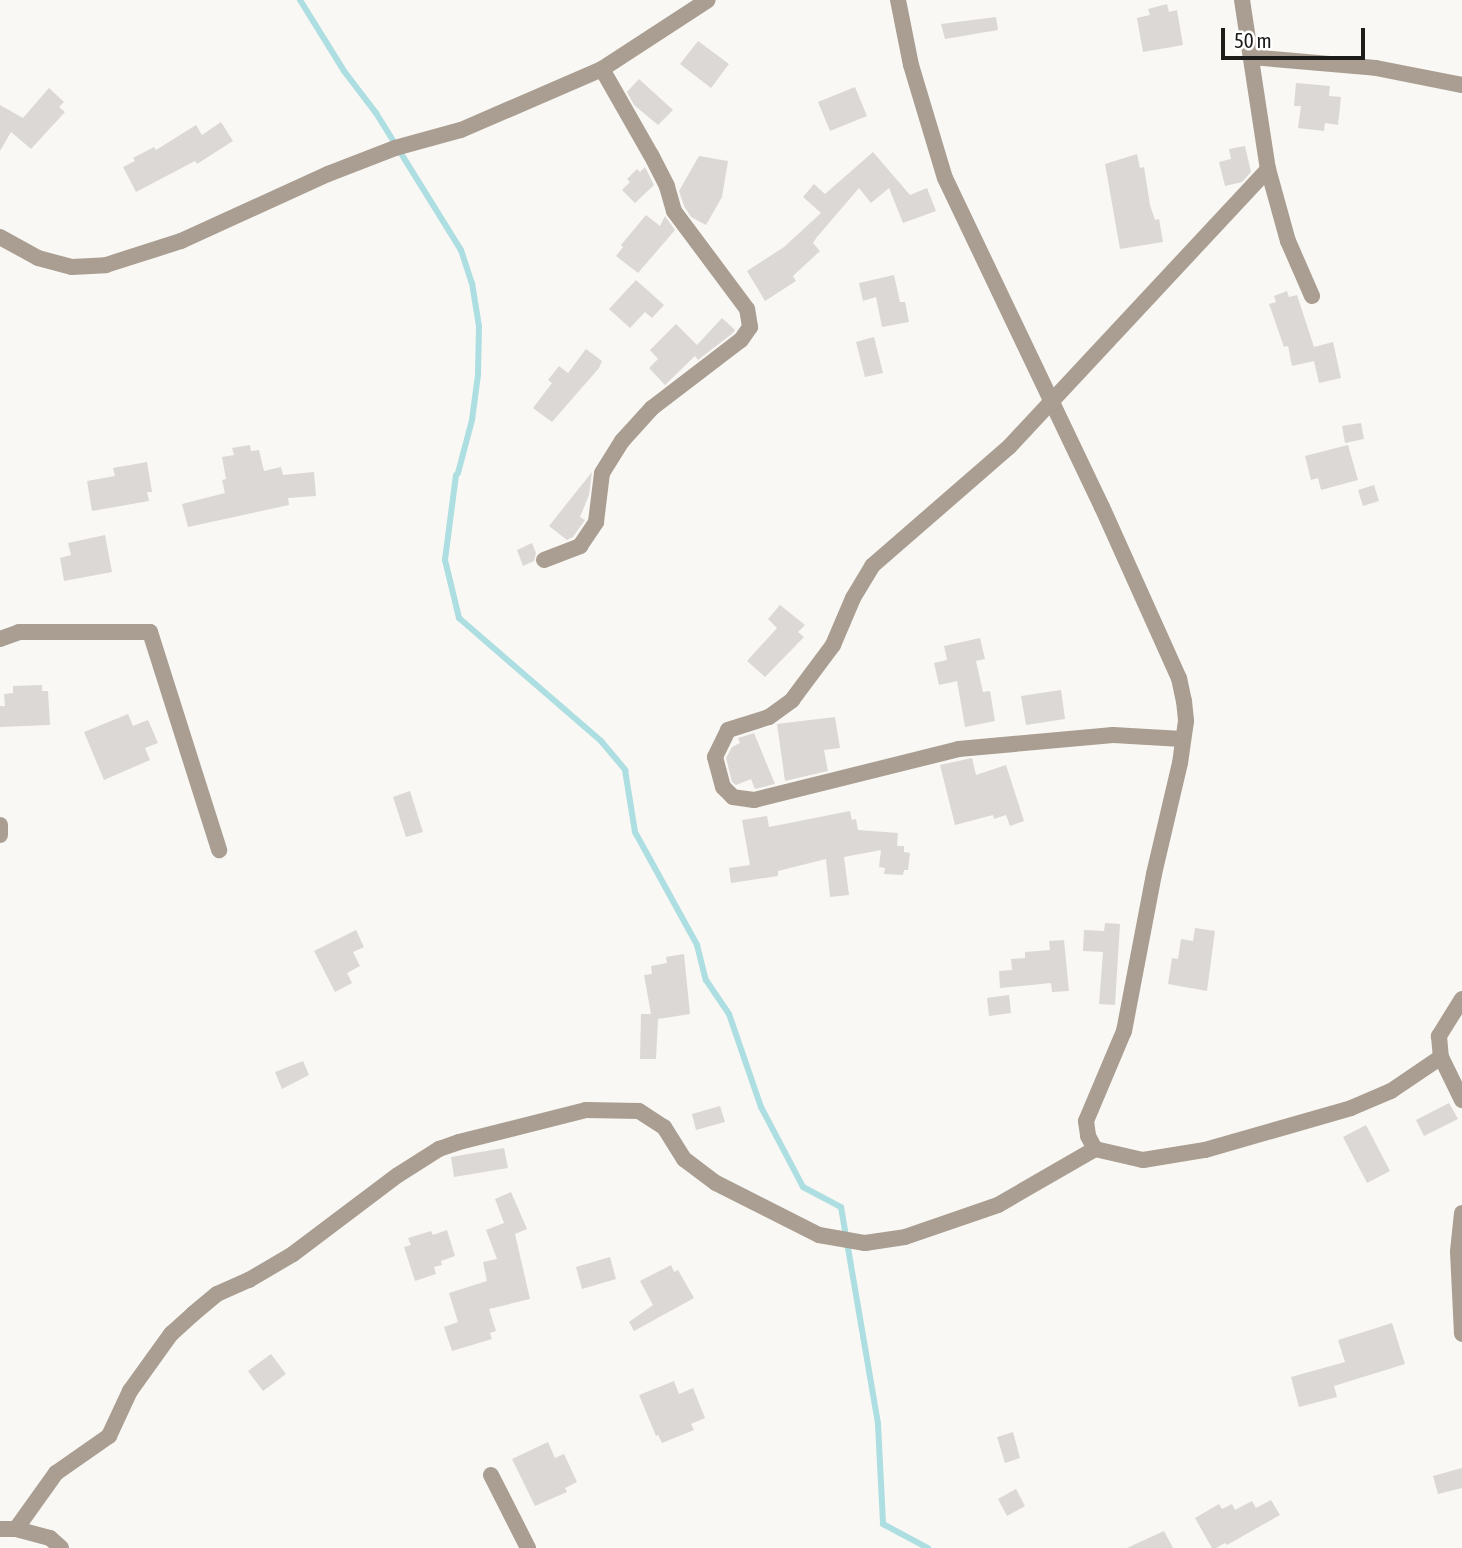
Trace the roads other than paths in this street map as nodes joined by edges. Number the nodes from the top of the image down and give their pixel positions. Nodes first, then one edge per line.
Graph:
1 (708, 0) edge
2 (898, 0) edge
3 (1242, 0) edge
4 (1251, 57) junction
5 (602, 69) junction
6 (1462, 85) edge
7 (1268, 169) junction
8 (0, 237) edge
9 (1312, 296) dead end
10 (1050, 402) junction
11 (544, 560) dead end
12 (0, 639) edge
13 (1182, 739) junction
14 (0, 825) edge
15 (0, 835) edge
16 (219, 850) dead end
17 (1462, 999) edge
18 (1441, 1057) junction
19 (1462, 1100) edge
20 (1096, 1149) junction
21 (1462, 1213) edge
22 (1462, 1334) edge
23 (491, 1475) dead end
24 (8, 1529) edge
25 (61, 1548) edge
26 (528, 1548) edge

1 - 5 street
2 - 10 street
3 - 4 street
4 - 6 street
4 - 7 street
5 - 8 street
5 - 11 street
7 - 9 street
7 - 10 street
10 - 13 street
10 - 13 street
12 - 16 street
13 - 20 street
14 - 15 street
17 - 18 street
18 - 19 street
18 - 20 street
20 - 24 street
21 - 22 street
23 - 26 street
24 - 25 street

